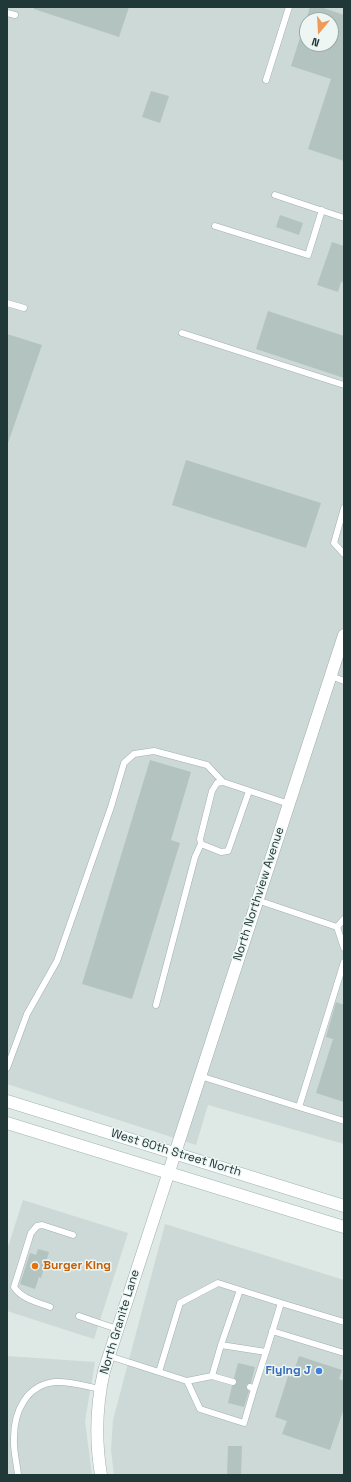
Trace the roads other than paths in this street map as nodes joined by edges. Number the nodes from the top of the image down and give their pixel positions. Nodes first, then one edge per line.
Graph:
1 (289, 7) edge
2 (7, 13) edge
3 (15, 15) dead end
4 (266, 80) dead end
5 (275, 195) dead end
6 (322, 210) junction
7 (344, 218) edge
8 (215, 226) dead end
9 (7, 303) edge
10 (24, 308) dead end
11 (182, 333) dead end
12 (344, 385) edge
13 (344, 508) edge
14 (344, 554) edge
15 (344, 635) edge
16 (331, 676) junction
17 (344, 681) edge
18 (223, 782) junction
19 (249, 791) junction
20 (289, 804) junction
21 (200, 844) junction
22 (257, 900) junction
23 (344, 919) edge
24 (337, 926) junction
25 (344, 948) edge
26 (344, 962) edge
27 (156, 1005) dead end
28 (7, 1068) edge
29 (200, 1076) junction
30 (7, 1101) edge
31 (299, 1107) junction
32 (344, 1121) edge
33 (7, 1123) edge
34 (174, 1153) junction
35 (168, 1173) junction
36 (344, 1206) edge
37 (344, 1227) edge
38 (73, 1235) dead end
39 (240, 1290) junction
40 (281, 1303) junction
41 (50, 1307) dead end
42 (79, 1316) dead end
43 (344, 1322) edge
44 (117, 1329) junction
45 (272, 1332) junction
46 (221, 1345) junction
47 (266, 1352) junction
48 (344, 1353) edge
49 (109, 1356) junction
50 (159, 1372) junction
51 (212, 1376) junction
52 (187, 1380) junction
53 (233, 1382) dead end
54 (100, 1388) junction
55 (18, 1475) edge
56 (100, 1475) edge

1 - 4 lane
2 - 3 lane
5 - 6 lane
6 - 7 lane
6 - 8 lane
9 - 10 lane
11 - 12 lane
13 - 14 lane
15 - 16 street, North Northview Avenue
16 - 17 lane
16 - 20 street, North Northview Avenue
18 - 19 lane
18 - 21 lane
18 - 28 lane
19 - 20 lane
19 - 21 lane
20 - 22 street, North Northview Avenue
21 - 27 lane
22 - 24 lane
22 - 29 street, North Northview Avenue
23 - 24 lane
24 - 25 lane
26 - 31 lane
29 - 31 lane
29 - 34 street, North Northview Avenue
30 - 34 street, West 60th Street North
31 - 32 lane
33 - 35 street, West 60th Street North
34 - 35 street, North Granite Lane
34 - 36 street, West 60th Street North
35 - 37 street, West 60th Street North
35 - 44 street, North Granite Lane
38 - 41 lane
39 - 40 lane
39 - 46 lane
39 - 50 lane
40 - 43 lane
40 - 45 lane
42 - 44 lane
44 - 49 street, North Granite Lane
45 - 47 lane
45 - 48 lane
46 - 47 lane
46 - 51 lane
47 - 52 lane
49 - 50 lane
49 - 54 street, North Granite Lane
50 - 52 lane
51 - 52 lane
51 - 53 lane
54 - 55 lane
54 - 56 street, North Granite Lane

